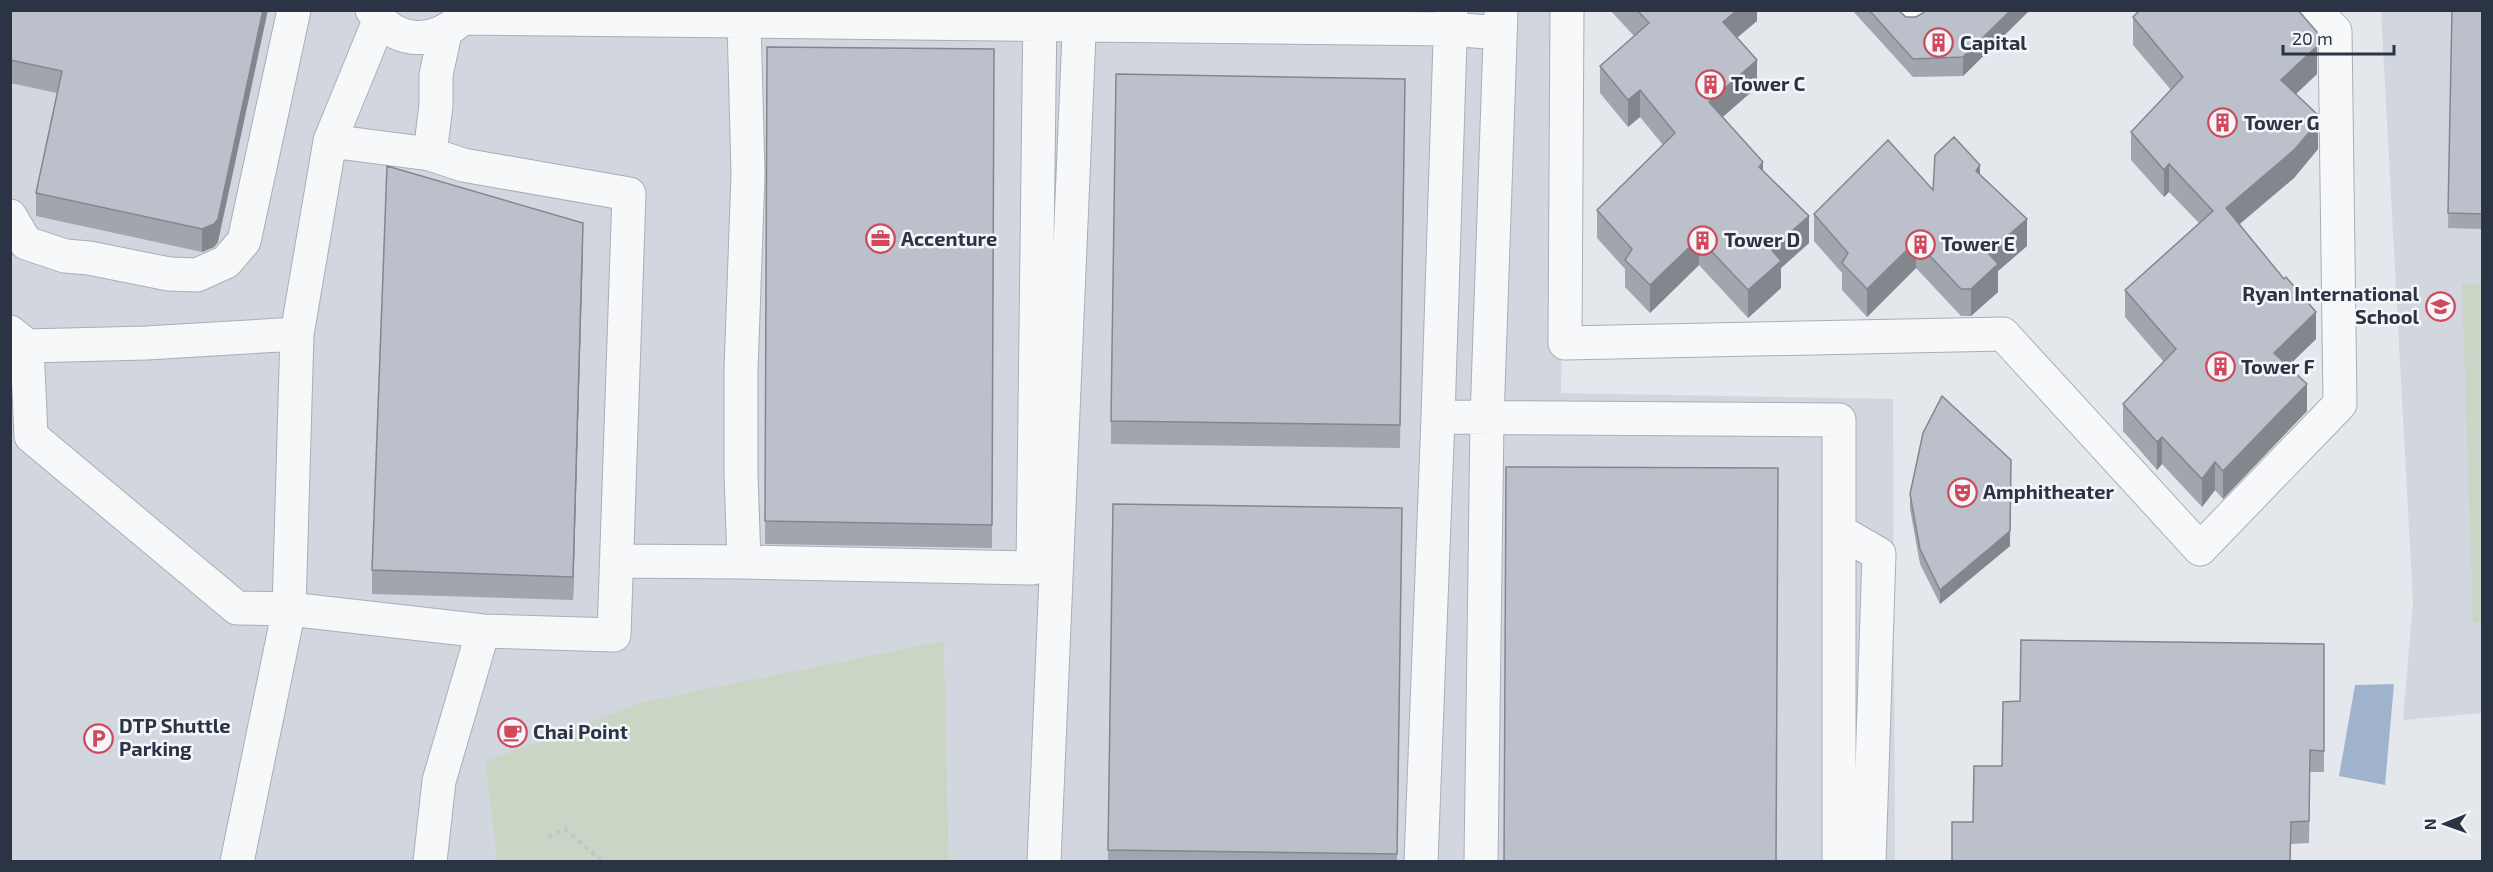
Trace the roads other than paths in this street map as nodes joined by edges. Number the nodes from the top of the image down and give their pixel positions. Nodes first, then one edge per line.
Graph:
1 (294, 10) edge
2 (1567, 10) edge
3 (1904, 10) edge
4 (1919, 10) edge
5 (2314, 10) edge
6 (376, 16) edge
7 (1040, 18) edge
8 (1079, 18) edge
9 (459, 20) edge
10 (1450, 20) edge
11 (744, 22) junction
12 (1501, 22) edge
13 (330, 141) junction
14 (430, 154) junction
15 (10, 216) edge
16 (297, 334) junction
17 (19, 339) edge
18 (1438, 417) junction
19 (1487, 418) junction
20 (1839, 531) junction
21 (617, 561) junction
22 (744, 562) junction
23 (289, 609) junction
24 (483, 631) junction
25 (237, 861) edge
26 (430, 861) edge
27 (1044, 861) edge
28 (1421, 861) edge
29 (1481, 861) edge
30 (1839, 861) edge
31 (1869, 861) edge

1 - 15 lane
2 - 5 lane
3 - 4 lane
6 - 9 lane
6 - 13 lane
7 - 8 lane
7 - 11 lane
7 - 22 lane
8 - 10 lane
8 - 27 lane
9 - 11 lane
9 - 14 lane
10 - 12 lane
10 - 18 lane
11 - 22 lane
12 - 19 lane
13 - 14 lane
13 - 16 lane
14 - 21 lane
16 - 17 lane
16 - 23 lane
17 - 23 lane
18 - 19 lane
18 - 28 lane
19 - 20 lane
19 - 29 lane
20 - 30 lane
20 - 31 lane
21 - 22 lane
21 - 24 lane
23 - 24 lane
23 - 25 lane
24 - 26 lane

